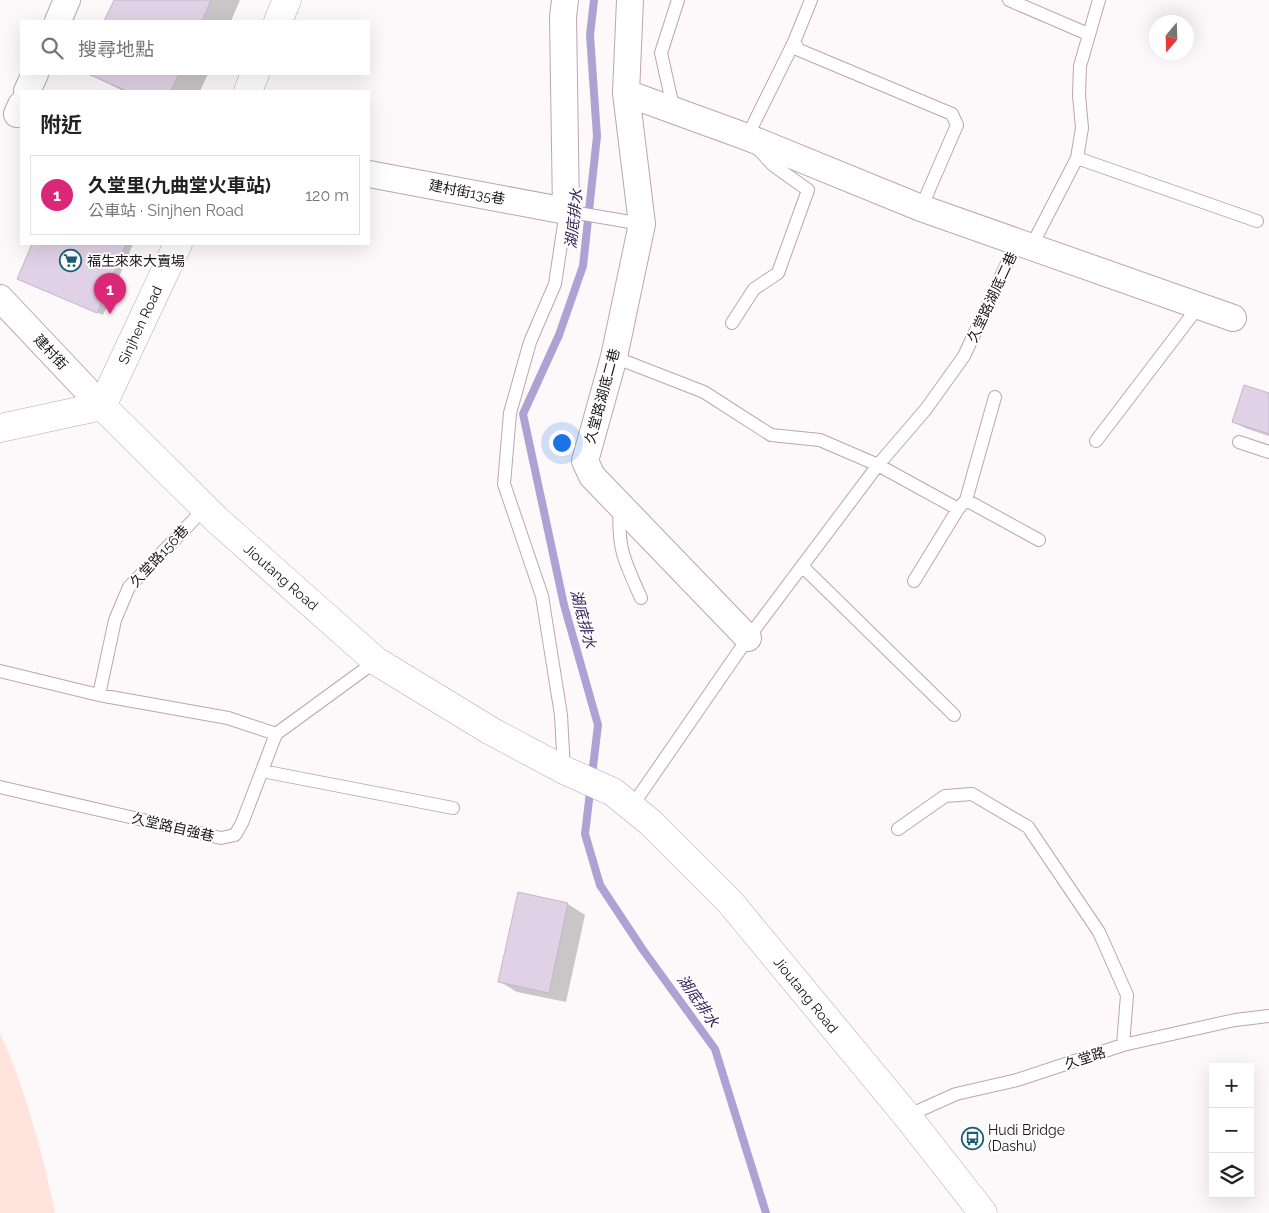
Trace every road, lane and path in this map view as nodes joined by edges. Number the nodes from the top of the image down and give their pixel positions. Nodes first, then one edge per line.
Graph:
1 (67, 0) edge
2 (287, 0) edge
3 (565, 0) edge
4 (630, 0) edge
5 (678, 0) edge
6 (811, 0) edge
7 (1009, 0) edge
8 (1099, 0) edge
9 (58, 20) edge
10 (278, 20) edge
11 (1088, 34) junction
12 (794, 42) junction
13 (34, 75) edge
14 (255, 75) edge
15 (26, 90) edge
16 (248, 90) edge
17 (626, 93) junction
18 (674, 111) junction
19 (748, 137) junction
20 (1077, 158) junction
21 (370, 174) edge
22 (921, 208) junction
23 (571, 212) junction
24 (1256, 221) dead end
25 (642, 224) junction
26 (178, 245) edge
27 (1024, 245) junction
28 (0, 298) edge
29 (1199, 306) junction
30 (1233, 318) dead end
31 (732, 323) dead end
32 (614, 357) junction
33 (995, 396) dead end
34 (102, 406) junction
35 (0, 428) edge
36 (1096, 441) dead end
37 (1239, 442) dead end
38 (1269, 452) edge
39 (878, 465) junction
40 (620, 505) junction
41 (962, 505) junction
42 (205, 508) junction
43 (1039, 540) dead end
44 (802, 566) junction
45 (914, 581) dead end
46 (641, 598) dead end
47 (748, 638) junction
48 (376, 661) junction
49 (0, 671) edge
50 (99, 695) junction
51 (954, 715) dead end
52 (276, 734) junction
53 (262, 770) junction
54 (567, 772) junction
55 (0, 787) edge
56 (622, 799) junction
57 (453, 808) dead end
58 (898, 829) dead end
59 (1269, 1016) edge
60 (1123, 1045) junction
61 (907, 1116) junction
62 (983, 1213) edge

1 - 9 street
2 - 10 street
3 - 23 street
4 - 17 street, 久堂路湖底二巷
5 - 18 lane
6 - 12 lane
7 - 11 lane
8 - 11 lane, 久堂路湖底二巷
11 - 20 lane, 久堂路湖底二巷
12 - 19 lane
12 - 22 lane
13 - 15 street
14 - 16 street
17 - 18 street, 久堂路湖底二巷
17 - 25 street, 久堂路湖底二巷
18 - 19 street, 久堂路湖底二巷
19 - 22 street, 久堂路湖底二巷
19 - 31 lane
20 - 24 lane
20 - 27 lane, 久堂路湖底二巷
21 - 23 street, 建村街135巷
22 - 27 street, 久堂路湖底二巷
23 - 25 lane
23 - 54 lane
25 - 32 street, 久堂路湖底二巷
26 - 34 street, Sinjhen Road
27 - 29 street, 久堂路湖底二巷
27 - 39 lane, 久堂路湖底二巷
28 - 34 street, 建村街
29 - 30 street, 久堂路湖底二巷
29 - 36 lane
32 - 39 lane
32 - 40 street, 久堂路湖底二巷
33 - 41 lane
34 - 35 street
34 - 42 street, Jioutang Road
37 - 38 lane
39 - 41 lane
39 - 44 lane, 久堂路湖底二巷
40 - 46 lane
40 - 47 street, 久堂路湖底二巷
41 - 43 lane
41 - 45 lane
42 - 48 street, Jioutang Road
42 - 50 lane, 久堂路156巷
44 - 47 lane, 久堂路湖底二巷
44 - 51 lane
47 - 56 lane, 久堂路湖底二巷
48 - 52 lane
48 - 54 street, Jioutang Road
49 - 50 lane
50 - 52 lane
52 - 53 lane, 久堂路自強巷
53 - 55 lane, 久堂路自強巷
53 - 57 lane
54 - 56 street, Jioutang Road
56 - 61 street, Jioutang Road
58 - 60 lane
59 - 60 lane, 久堂路
60 - 61 lane, 久堂路
61 - 62 street, Jioutang Road

